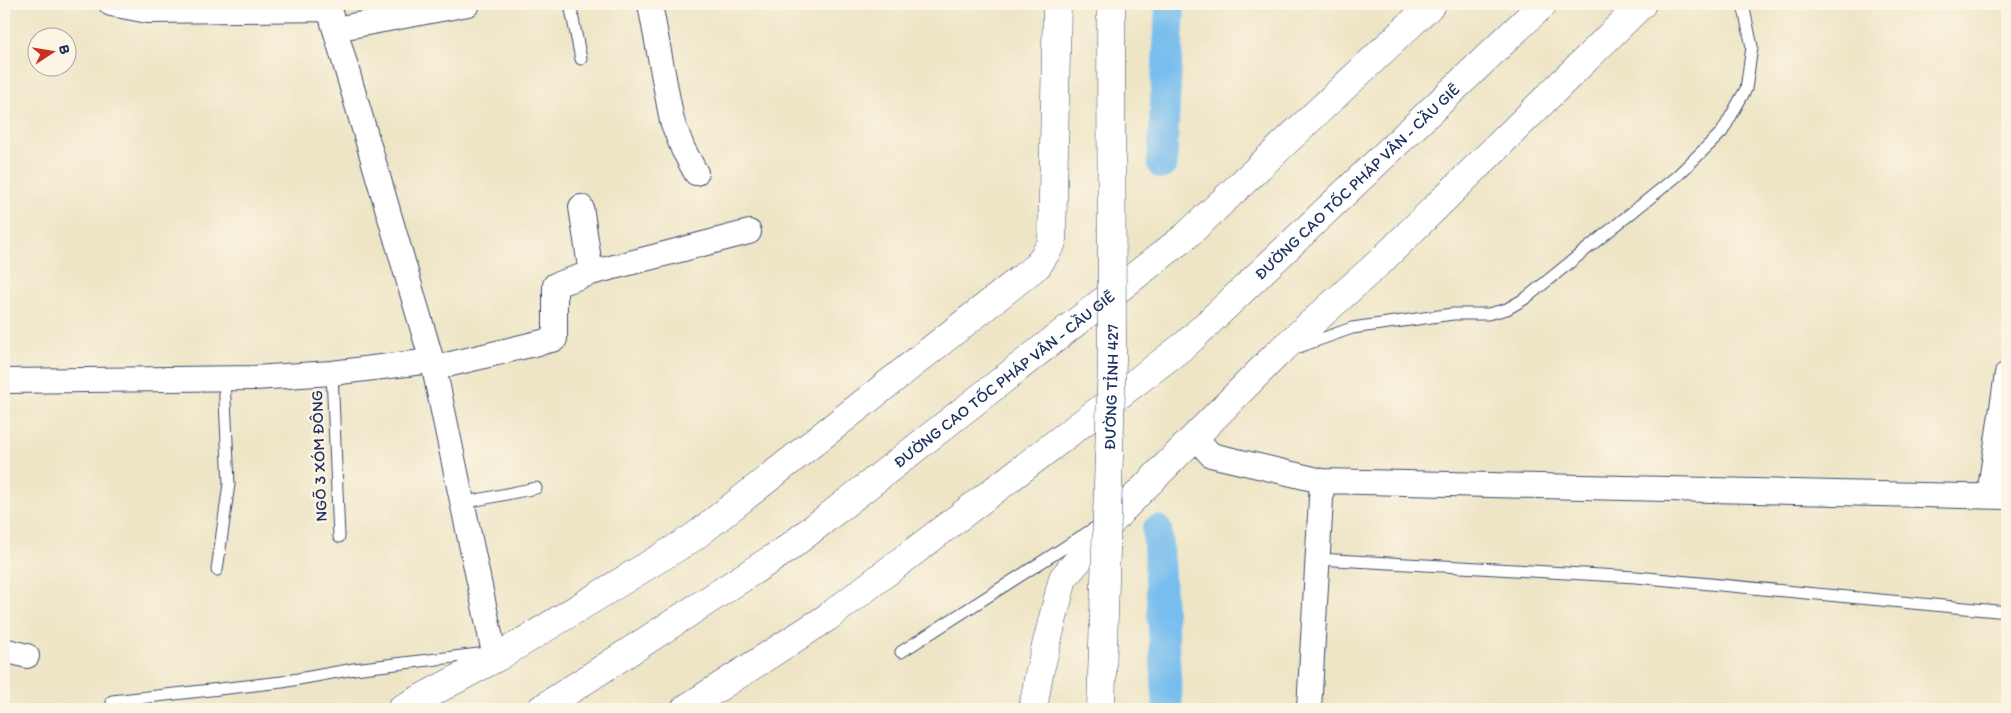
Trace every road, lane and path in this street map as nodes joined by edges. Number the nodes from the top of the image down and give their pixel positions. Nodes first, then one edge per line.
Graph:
1 (111, 4) edge
2 (468, 4) edge
3 (570, 4) edge
4 (650, 4) edge
5 (1057, 4) edge
6 (1111, 4) edge
7 (1432, 4) edge
8 (1543, 4) edge
9 (1642, 4) edge
10 (1743, 4) edge
11 (331, 14) edge
12 (581, 59) dead end
13 (696, 173) dead end
14 (581, 208) dead end
15 (749, 232) dead end
16 (591, 273) junction
17 (1276, 355) junction
18 (432, 365) junction
19 (332, 373) junction
20 (2007, 374) edge
21 (224, 379) junction
22 (4, 381) edge
23 (1196, 438) junction
24 (1322, 481) junction
25 (536, 488) dead end
26 (1998, 496) edge
27 (462, 503) junction
28 (1121, 511) junction
29 (339, 537) dead end
30 (1318, 558) junction
31 (217, 570) dead end
32 (2007, 612) edge
33 (828, 617) junction
34 (4, 650) edge
35 (901, 652) dead end
36 (496, 655) junction
37 (27, 656) dead end
38 (112, 702) dead end
39 (401, 709) edge
40 (541, 709) edge
41 (685, 709) edge
42 (709, 709) edge
43 (1033, 709) edge
44 (1101, 709) edge
45 (1309, 709) edge

1 - 11 street
2 - 11 street
3 - 12 lane
4 - 13 street
5 - 36 main road
6 - 44 main road, ĐƯỜNG TỈNH 427, bridge
7 - 40 main road, ĐƯỜNG CAO TỐC PHÁP VÂN - CẦU GIẼ
8 - 33 main road, ĐƯỜNG CAO TỐC PHÁP VÂN - CẦU GIẼ
9 - 17 main road
10 - 17 lane
11 - 18 street
14 - 16 street
15 - 16 street
16 - 18 street
17 - 23 main road
18 - 19 street
18 - 27 street
19 - 21 street
19 - 29 lane, NGÕ 3 XÓM ĐÔNG
20 - 26 street
21 - 22 street
21 - 31 lane
23 - 24 street
23 - 28 main road
24 - 26 street
24 - 30 street
25 - 27 lane
27 - 36 street
28 - 35 lane
28 - 43 main road
30 - 32 lane
30 - 45 street
33 - 41 main road, ĐƯỜNG CAO TỐC PHÁP VÂN - CẦU GIẼ
33 - 42 main road
34 - 37 street
36 - 38 lane
36 - 39 main road

